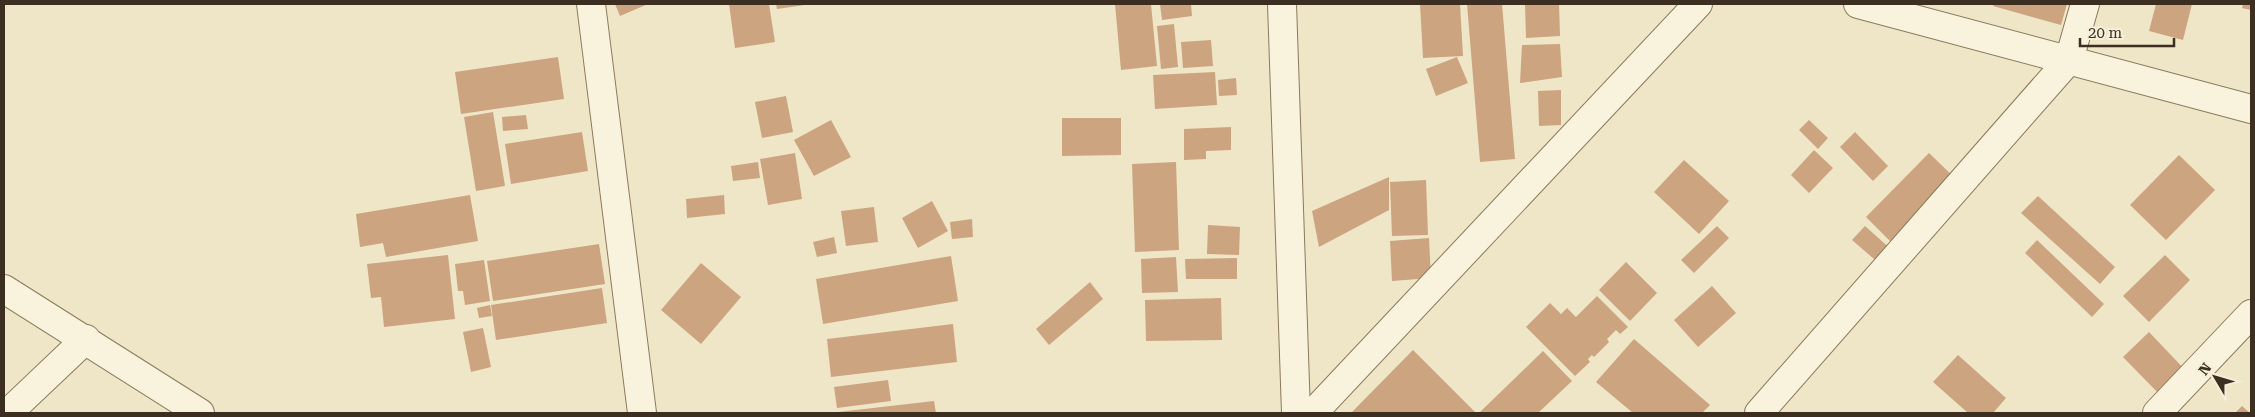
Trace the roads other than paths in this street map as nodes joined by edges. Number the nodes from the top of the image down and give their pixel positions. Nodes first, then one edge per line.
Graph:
1 (591, 4) edge
2 (1282, 4) edge
3 (1698, 4) edge
4 (1858, 4) edge
5 (2085, 4) edge
6 (2069, 60) junction
7 (2251, 109) edge
8 (4, 289) edge
9 (2251, 314) edge
10 (86, 339) junction
11 (8, 413) edge
12 (200, 413) edge
13 (642, 413) edge
14 (1296, 413) edge
15 (1313, 413) edge
16 (1759, 413) edge
17 (2158, 413) edge

1 - 13 street
2 - 14 street
3 - 15 street
4 - 6 street
5 - 6 street
6 - 7 street
6 - 16 street
8 - 10 street
9 - 17 street
10 - 11 street
10 - 12 street

